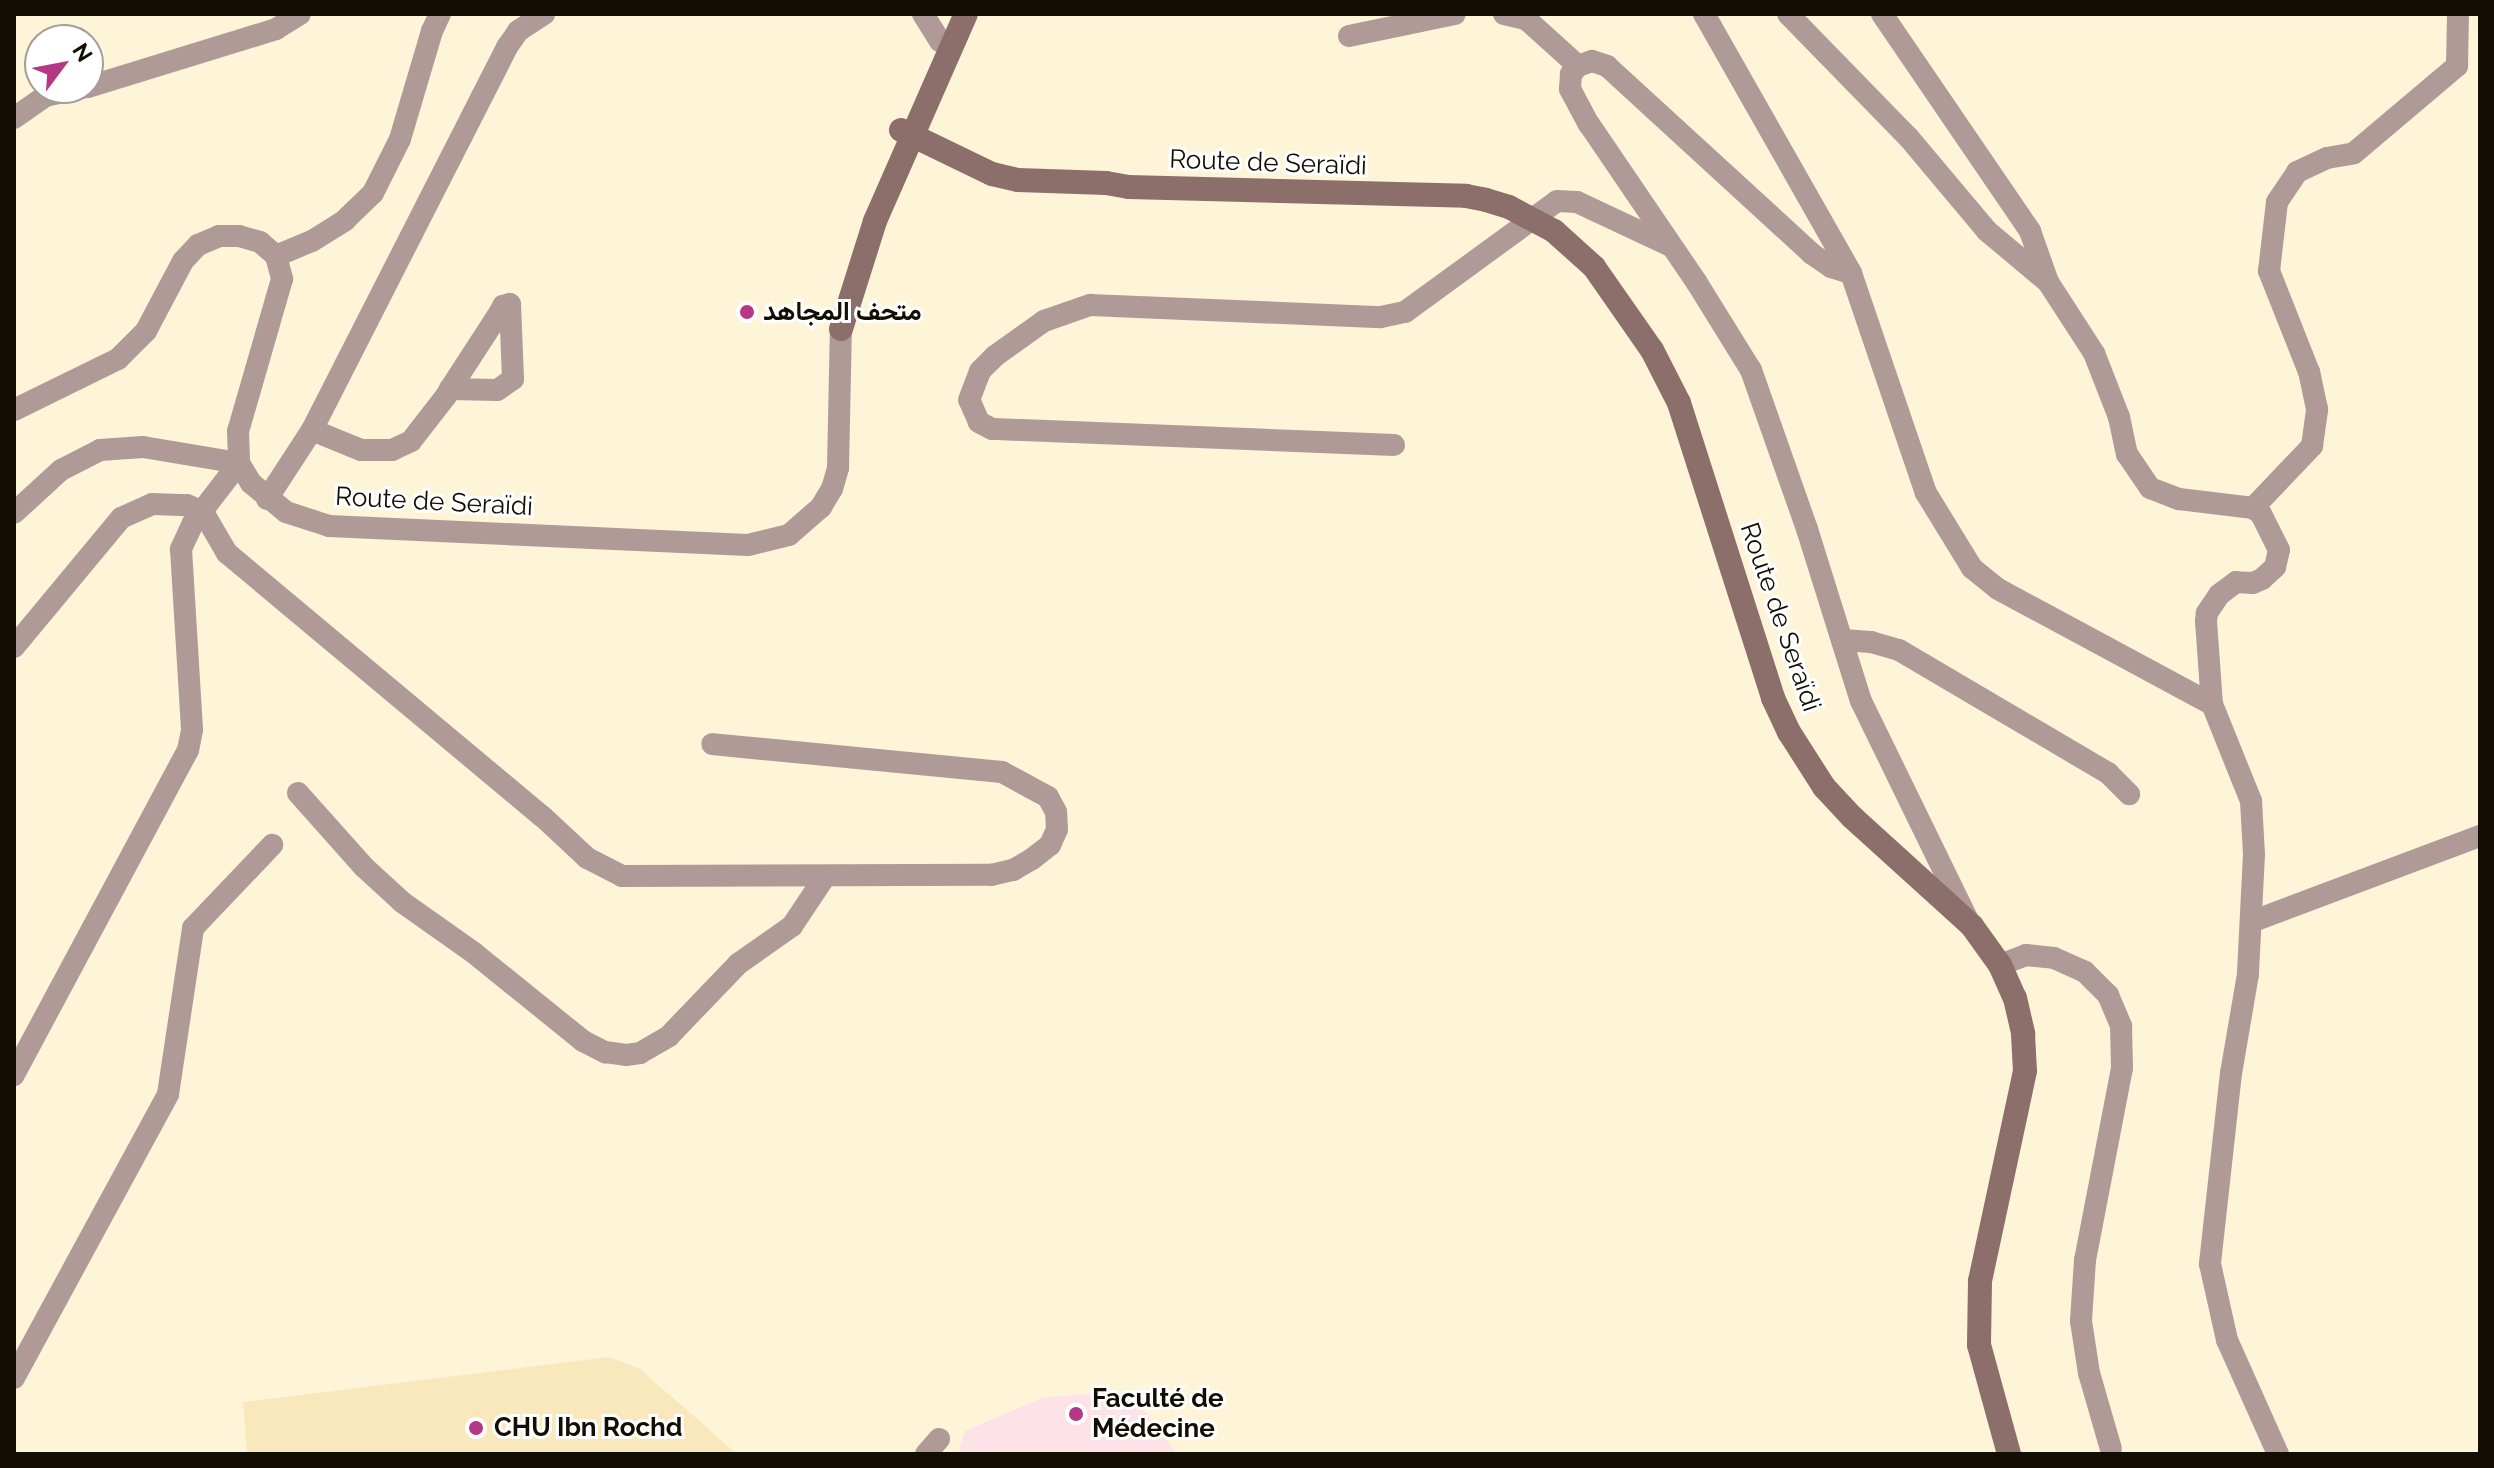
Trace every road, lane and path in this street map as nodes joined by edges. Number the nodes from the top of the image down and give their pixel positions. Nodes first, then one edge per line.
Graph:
1 (300, 14) edge
2 (440, 14) edge
3 (544, 14) edge
4 (923, 14) edge
5 (953, 14) edge
6 (966, 14) edge
7 (1455, 14) edge
8 (1504, 14) edge
9 (1704, 14) edge
10 (1788, 14) edge
11 (1882, 14) edge
12 (2458, 14) edge
13 (1349, 36) dead end
14 (940, 41) junction
15 (1578, 66) junction
16 (104, 82) edge
17 (34, 104) edge
18 (14, 118) edge
19 (904, 140) junction
20 (1532, 217) junction
21 (1671, 246) junction
22 (276, 256) junction
23 (1851, 273) junction
24 (2048, 282) junction
25 (841, 329) joint
26 (450, 389) dead end
27 (14, 410) edge
28 (312, 430) junction
29 (1394, 445) dead end
30 (239, 463) junction
31 (267, 499) junction
32 (2253, 508) junction
33 (203, 512) junction
34 (14, 513) edge
35 (1842, 640) junction
36 (14, 647) edge
37 (2212, 704) junction
38 (712, 744) dead end
39 (298, 793) dead end
40 (2129, 794) dead end
41 (2480, 836) edge
42 (272, 845) dead end
43 (824, 878) junction
44 (2251, 922) junction
45 (1972, 926) junction
46 (2000, 965) junction
47 (14, 1075) edge
48 (14, 1378) edge
49 (2111, 1449) dead end
50 (2009, 1454) edge
51 (2278, 1454) edge

1 - 16 street
2 - 22 street
3 - 28 street
4 - 14 street
5 - 14 street, Route de Seraïdi
6 - 19 street, Route de Seraïdi
7 - 13 street
8 - 15 street
9 - 23 street
10 - 24 street
11 - 24 street
12 - 32 street
14 - 19 street, Route de Seraïdi
15 - 21 street
15 - 23 street
17 - 18 street
19 - 20 street, Route de Seraïdi
19 - 25 street, Route de Seraïdi
20 - 21 street
20 - 29 street
20 - 45 street, Route de Seraïdi
21 - 35 street
22 - 27 street
22 - 30 street
23 - 37 street
24 - 32 street
25 - 31 street, Route de Seraïdi
26 - 28 street
28 - 31 street
30 - 31 street, Route de Seraïdi
30 - 33 street
30 - 34 street
32 - 37 street
33 - 36 street
33 - 43 street
33 - 47 street
35 - 40 street
35 - 45 street
37 - 44 street
38 - 43 street
39 - 43 street
41 - 44 street
42 - 48 street
44 - 51 street
45 - 46 street, Route de Seraïdi
46 - 49 street
46 - 50 street, Route de Seraïdi

